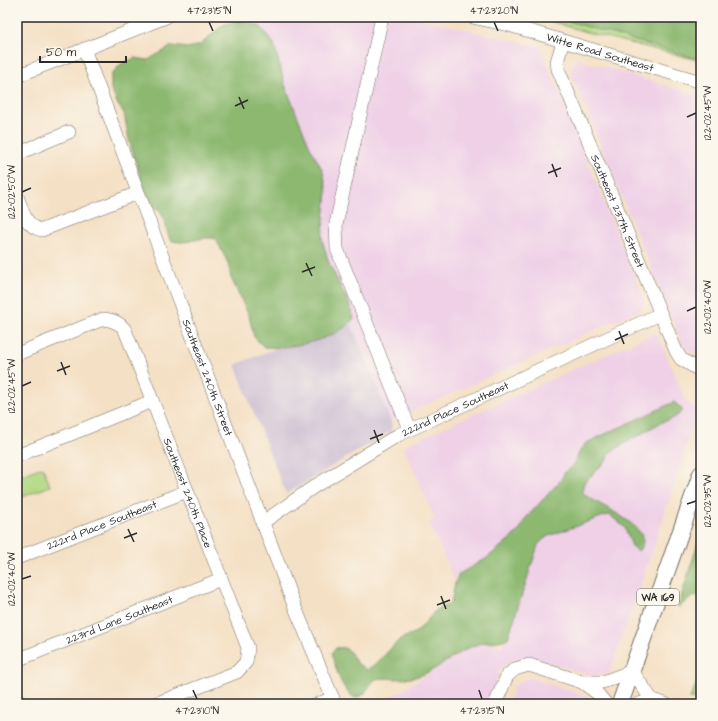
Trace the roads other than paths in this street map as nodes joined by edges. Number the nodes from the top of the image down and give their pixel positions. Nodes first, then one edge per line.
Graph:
1 (166, 17) edge
2 (382, 17) edge
3 (472, 17) edge
4 (496, 19) edge
5 (563, 41) junction
6 (84, 49) junction
7 (18, 73) edge
8 (701, 82) edge
9 (69, 132) dead end
10 (17, 154) edge
11 (138, 193) junction
12 (17, 196) edge
13 (660, 314) junction
14 (17, 354) edge
15 (701, 371) edge
16 (152, 401) junction
17 (409, 429) junction
18 (17, 456) edge
19 (701, 474) edge
20 (187, 491) junction
21 (262, 523) junction
22 (17, 558) edge
23 (221, 579) junction
24 (17, 660) edge
25 (632, 671) junction
26 (582, 682) junction
27 (17, 698) edge
28 (652, 700) junction
29 (334, 701) edge
30 (19, 704) edge
31 (155, 704) edge
32 (318, 704) edge
33 (495, 704) edge
34 (606, 704) edge
35 (620, 704) edge
36 (639, 704) edge
37 (665, 704) edge

1 - 6 street
2 - 17 street
3 - 4 street, Witte Road Southeast
4 - 5 street, Witte Road Southeast
5 - 8 street, Witte Road Southeast
5 - 13 street, Southeast 237th Street
6 - 7 street
6 - 11 street, Southeast 240th Street
9 - 10 street
11 - 12 street
11 - 21 street, Southeast 240th Street
13 - 15 street, Southeast 237th Street
13 - 17 street, 222nd Place Southeast
14 - 16 street, Southeast 240th Place
16 - 18 street
16 - 20 street, Southeast 240th Place
17 - 21 street, 222nd Place Southeast
19 - 25 main road, WA 169
20 - 22 street, 222rd Place Southeast
20 - 23 street, Southeast 240th Place
21 - 29 street, Southeast 240th Street
23 - 24 street, 223rd Lane Southeast
23 - 31 street, Southeast 240th Place
25 - 26 street
25 - 28 street
25 - 35 main road, WA 169
26 - 33 street
26 - 34 street
27 - 30 street
28 - 36 street
28 - 37 street
29 - 32 street

